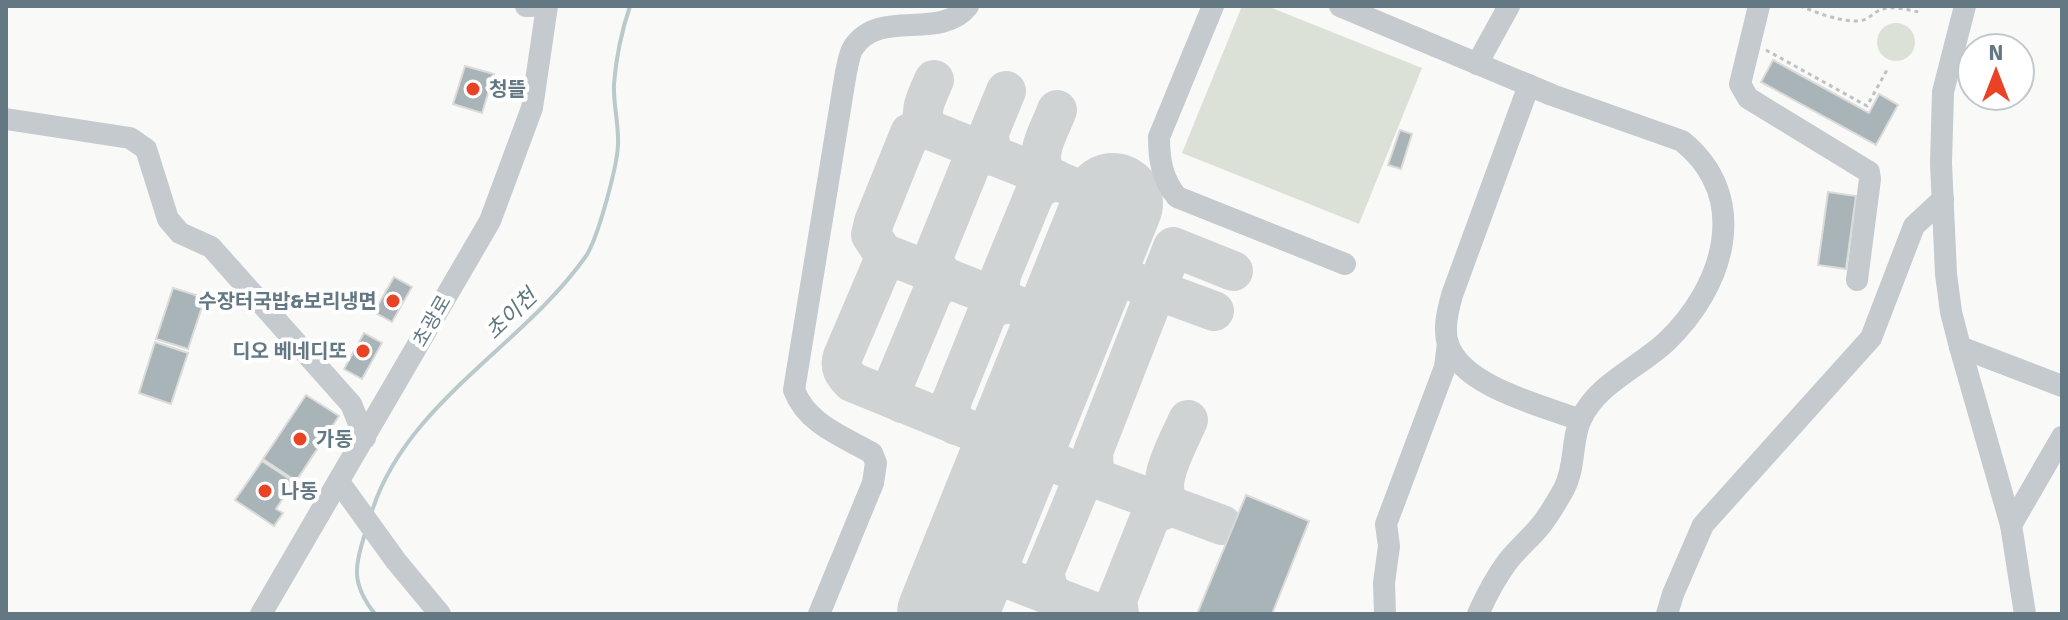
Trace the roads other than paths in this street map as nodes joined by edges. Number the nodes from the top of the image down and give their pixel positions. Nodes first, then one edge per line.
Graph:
1 (547, 6) edge
2 (968, 6) edge
3 (1213, 6) edge
4 (1340, 6) edge
5 (1509, 6) edge
6 (1759, 6) edge
7 (1965, 6) edge
8 (1477, 64) junction
9 (1529, 85) junction
10 (6, 119) edge
11 (1943, 199) junction
12 (1345, 264) dead end
13 (1857, 280) dead end
14 (1448, 343) junction
15 (1960, 347) junction
16 (2062, 386) edge
17 (1580, 420) junction
18 (2062, 437) edge
19 (365, 438) junction
20 (339, 482) junction
21 (2011, 525) junction
22 (261, 614) edge
23 (440, 614) edge
24 (819, 614) edge
25 (1385, 614) edge
26 (1478, 614) edge
27 (1667, 614) edge
28 (2025, 614) edge

1 - 19 street, 초광로
2 - 24 street
3 - 12 street
4 - 8 street
5 - 8 street
6 - 13 street
7 - 11 street
8 - 9 street
9 - 14 street
9 - 17 street
10 - 19 street
11 - 15 street
11 - 27 street
14 - 17 street
14 - 25 street
15 - 16 street
15 - 21 street
17 - 26 street
18 - 21 street
19 - 20 street, 초광로
20 - 22 street, 초광로
20 - 23 street
21 - 28 street

